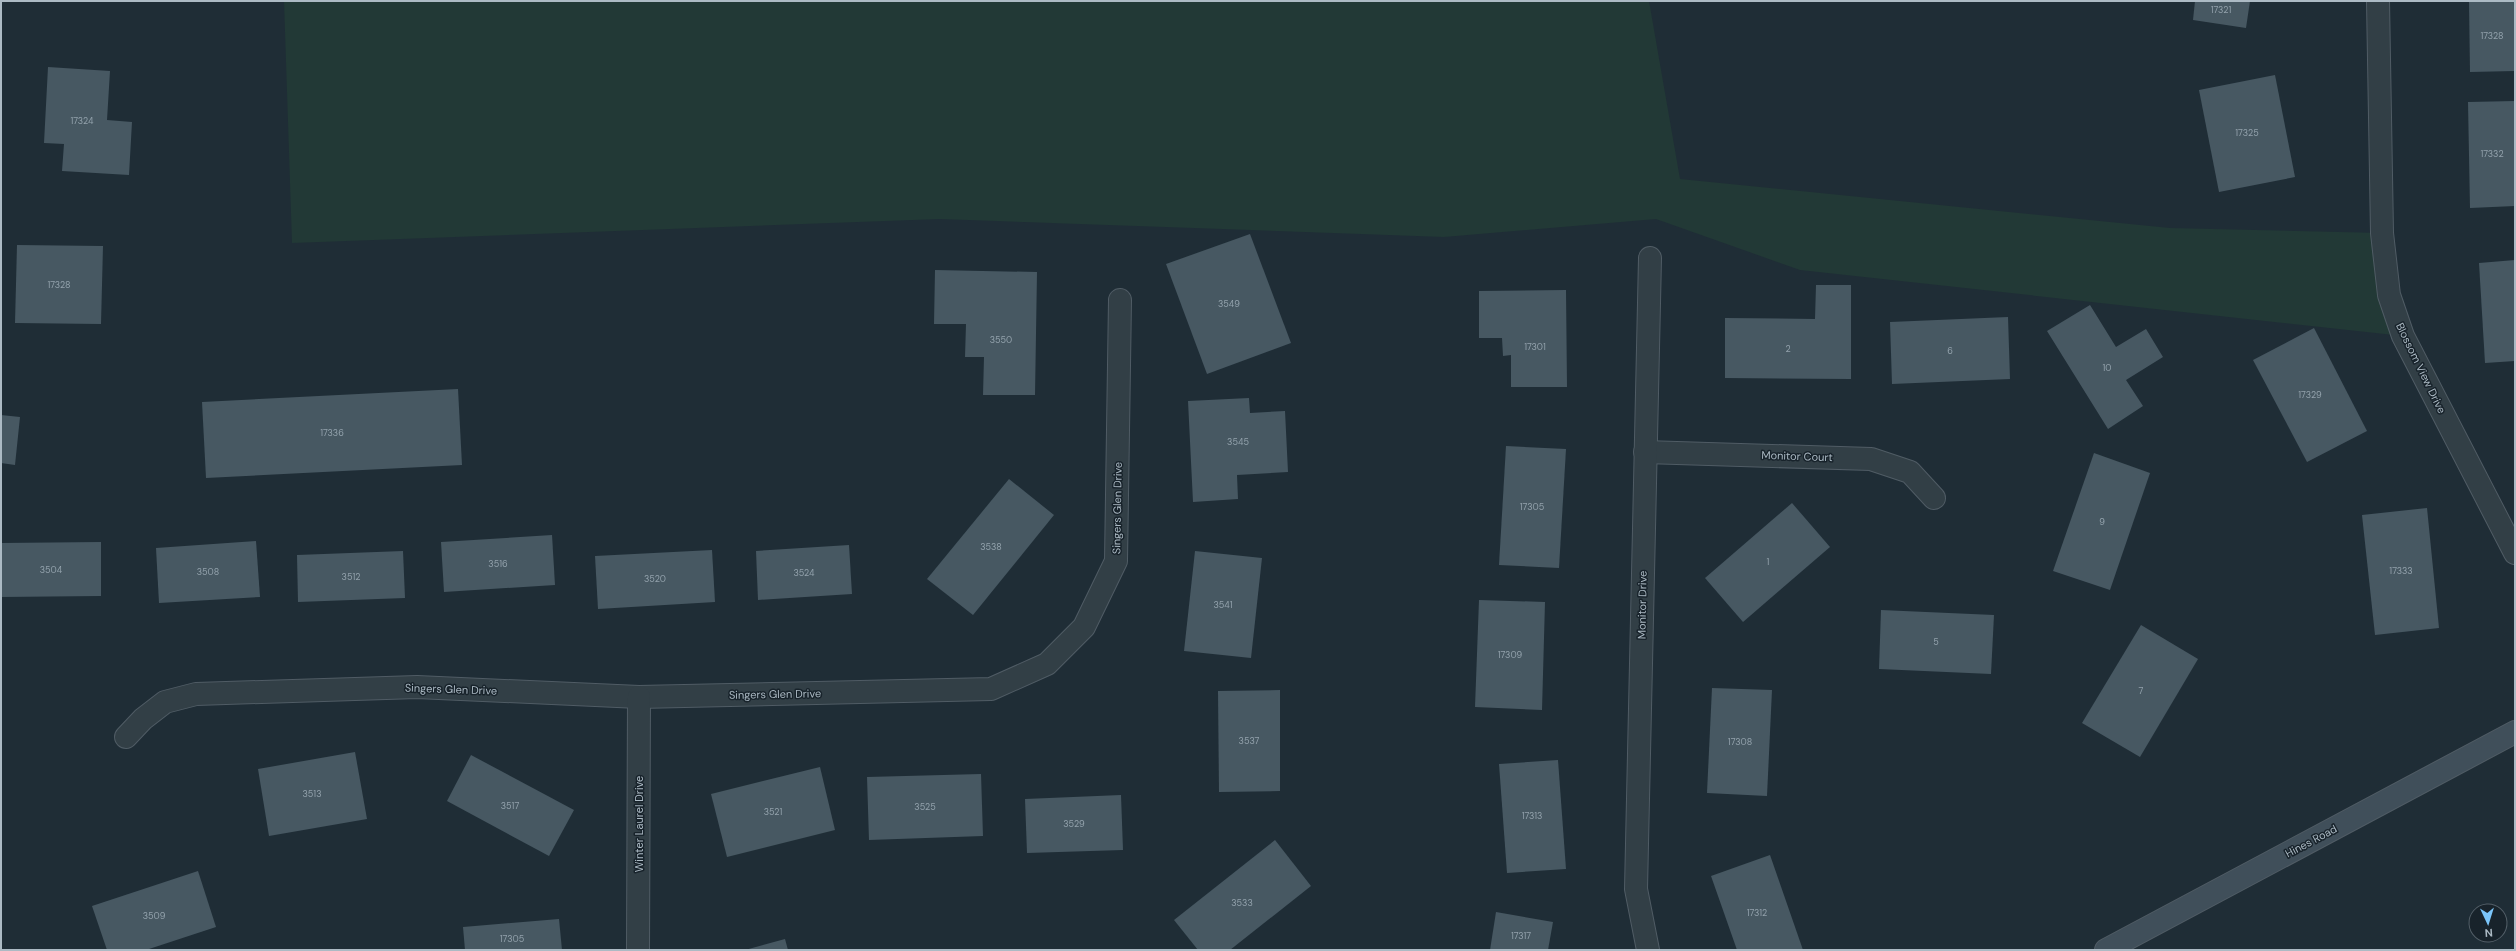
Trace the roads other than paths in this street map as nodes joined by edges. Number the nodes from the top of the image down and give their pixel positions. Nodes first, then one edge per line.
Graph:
1 (2378, 1) edge
2 (1650, 258) dead end
3 (1120, 300) dead end
4 (1645, 452) junction
5 (1934, 498) dead end
6 (2515, 552) edge
7 (639, 697) junction
8 (2515, 732) edge
9 (126, 737) dead end
10 (638, 950) edge
11 (1648, 950) edge
12 (2106, 950) edge

1 - 6 street, Blossom View Drive
2 - 4 street, Monitor Drive
3 - 7 street, Singers Glen Drive
4 - 5 street, Monitor Court
4 - 11 street, Monitor Drive
7 - 9 street, Singers Glen Drive
7 - 10 street, Winter Laurel Drive
8 - 12 street, Hines Road

